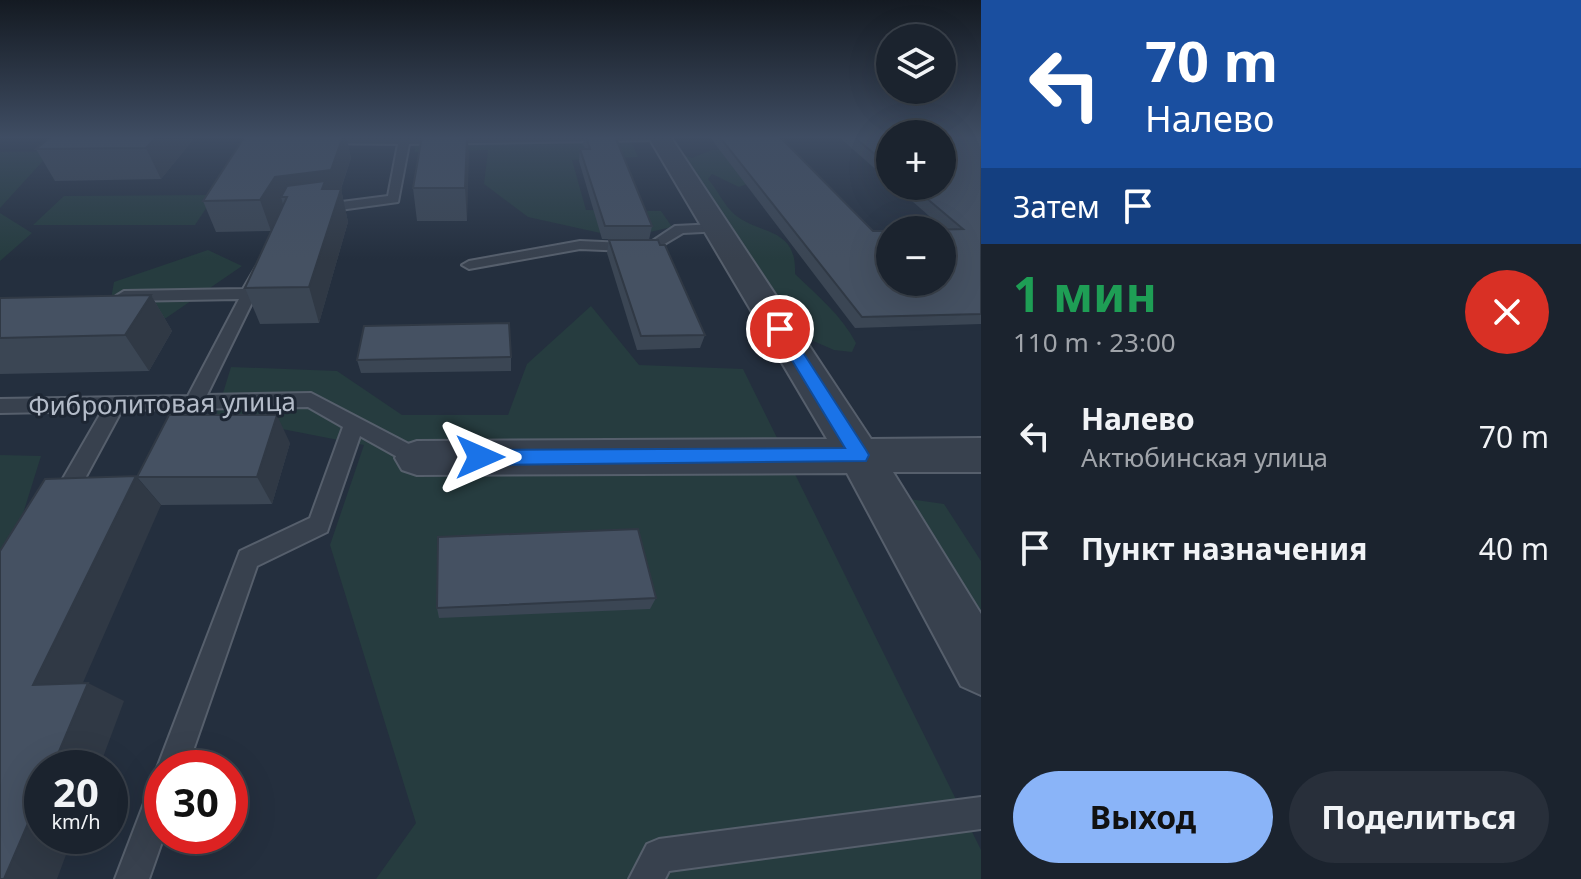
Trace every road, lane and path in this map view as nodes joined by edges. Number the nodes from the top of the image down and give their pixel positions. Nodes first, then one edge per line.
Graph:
1 (398, 177) edge
2 (685, 177) edge
3 (305, 211) edge
4 (717, 228) junction
5 (269, 254) edge
6 (469, 265) dead end
7 (249, 294) junction
8 (109, 297) edge
9 (194, 402) junction
10 (116, 404) junction
11 (0, 406) edge
12 (354, 424) junction
13 (859, 455) junction
14 (981, 455) edge
15 (417, 458) joint
16 (53, 516) edge
17 (981, 666) edge
18 (179, 750) edge
19 (981, 813) edge
20 (144, 846) edge
21 (132, 879) edge
22 (646, 879) edge

1 - 3 lane
2 - 4 street
4 - 6 lane
4 - 13 street
5 - 7 lane
7 - 8 lane
7 - 9 lane
9 - 10 lane, Фибролитовая улица
9 - 12 lane, Фибролитовая улица
10 - 11 lane, Фибролитовая улица
10 - 16 lane
12 - 15 lane, Фибролитовая улица
12 - 18 lane
13 - 14 street, Фибролитовая улица
13 - 15 street, Фибролитовая улица
13 - 17 street
19 - 22 lane
20 - 21 lane

